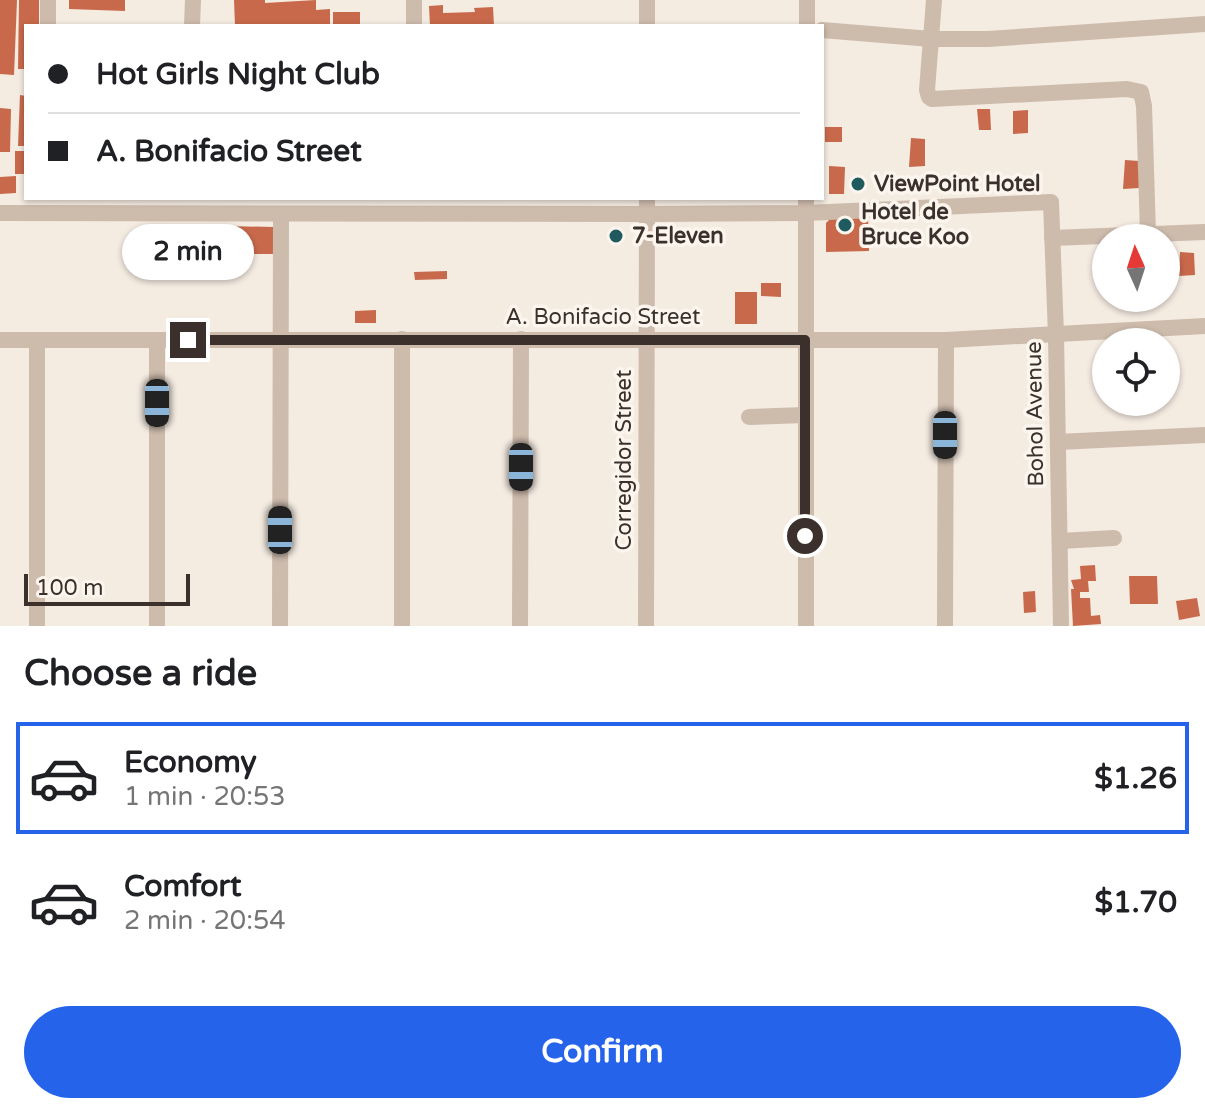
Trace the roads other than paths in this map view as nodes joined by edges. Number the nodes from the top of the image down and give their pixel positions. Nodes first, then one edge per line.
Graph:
1 (48, 0) edge
2 (193, 0) edge
3 (414, 0) edge
4 (647, 0) edge
5 (807, 0) edge
6 (934, 0) edge
7 (48, 24) edge
8 (192, 24) edge
9 (414, 24) edge
10 (647, 24) edge
11 (807, 24) edge
12 (1205, 24) edge
13 (824, 30) edge
14 (931, 39) junction
15 (806, 205) edge
16 (50, 206) edge
17 (191, 206) edge
18 (414, 206) edge
19 (647, 206) edge
20 (0, 213) edge
21 (281, 214) junction
22 (1148, 224) edge
23 (1180, 232) edge
24 (1205, 232) edge
25 (1092, 236) edge
26 (1052, 238) junction
27 (1205, 326) edge
28 (1056, 335) junction
29 (281, 339) junction
30 (402, 339) junction
31 (521, 339) junction
32 (646, 339) junction
33 (0, 340) edge
34 (37, 340) junction
35 (157, 340) junction
36 (805, 340) junction
37 (946, 340) junction
38 (805, 415) junction
39 (749, 417) dead end
40 (1205, 435) edge
41 (1058, 442) junction
42 (1114, 538) dead end
43 (1060, 541) junction
44 (37, 626) edge
45 (157, 626) edge
46 (280, 626) edge
47 (402, 626) edge
48 (520, 626) edge
49 (646, 626) edge
50 (806, 626) edge
51 (945, 626) edge
52 (1061, 626) edge

1 - 7 street
2 - 8 street
3 - 9 street
4 - 10 street
5 - 11 street
6 - 14 street
12 - 14 street
13 - 14 street
14 - 22 street
15 - 19 street
15 - 26 street, Bohol Avenue
15 - 36 street
16 - 17 street
16 - 20 street
17 - 21 street
18 - 19 street
18 - 21 street
19 - 32 street, Corregidor Street
21 - 29 street
23 - 24 street
25 - 26 street
26 - 28 street, Bohol Avenue
27 - 28 street, A. Bonifacio Street
28 - 37 street, A. Bonifacio Street
28 - 41 street, Bohol Avenue
29 - 30 street, A. Bonifacio Street
29 - 35 street, A. Bonifacio Street
29 - 46 street
30 - 31 street, A. Bonifacio Street
30 - 47 street
31 - 32 street, A. Bonifacio Street
31 - 48 street
32 - 36 street, A. Bonifacio Street
32 - 49 street, Corregidor Street
33 - 34 street, A. Bonifacio Street
34 - 35 street, A. Bonifacio Street
34 - 44 street
35 - 45 street
36 - 37 street, A. Bonifacio Street
36 - 38 street
37 - 51 street
38 - 39 street
38 - 50 street
40 - 41 street
41 - 43 street, Bohol Avenue
42 - 43 street
43 - 52 street, Bohol Avenue

